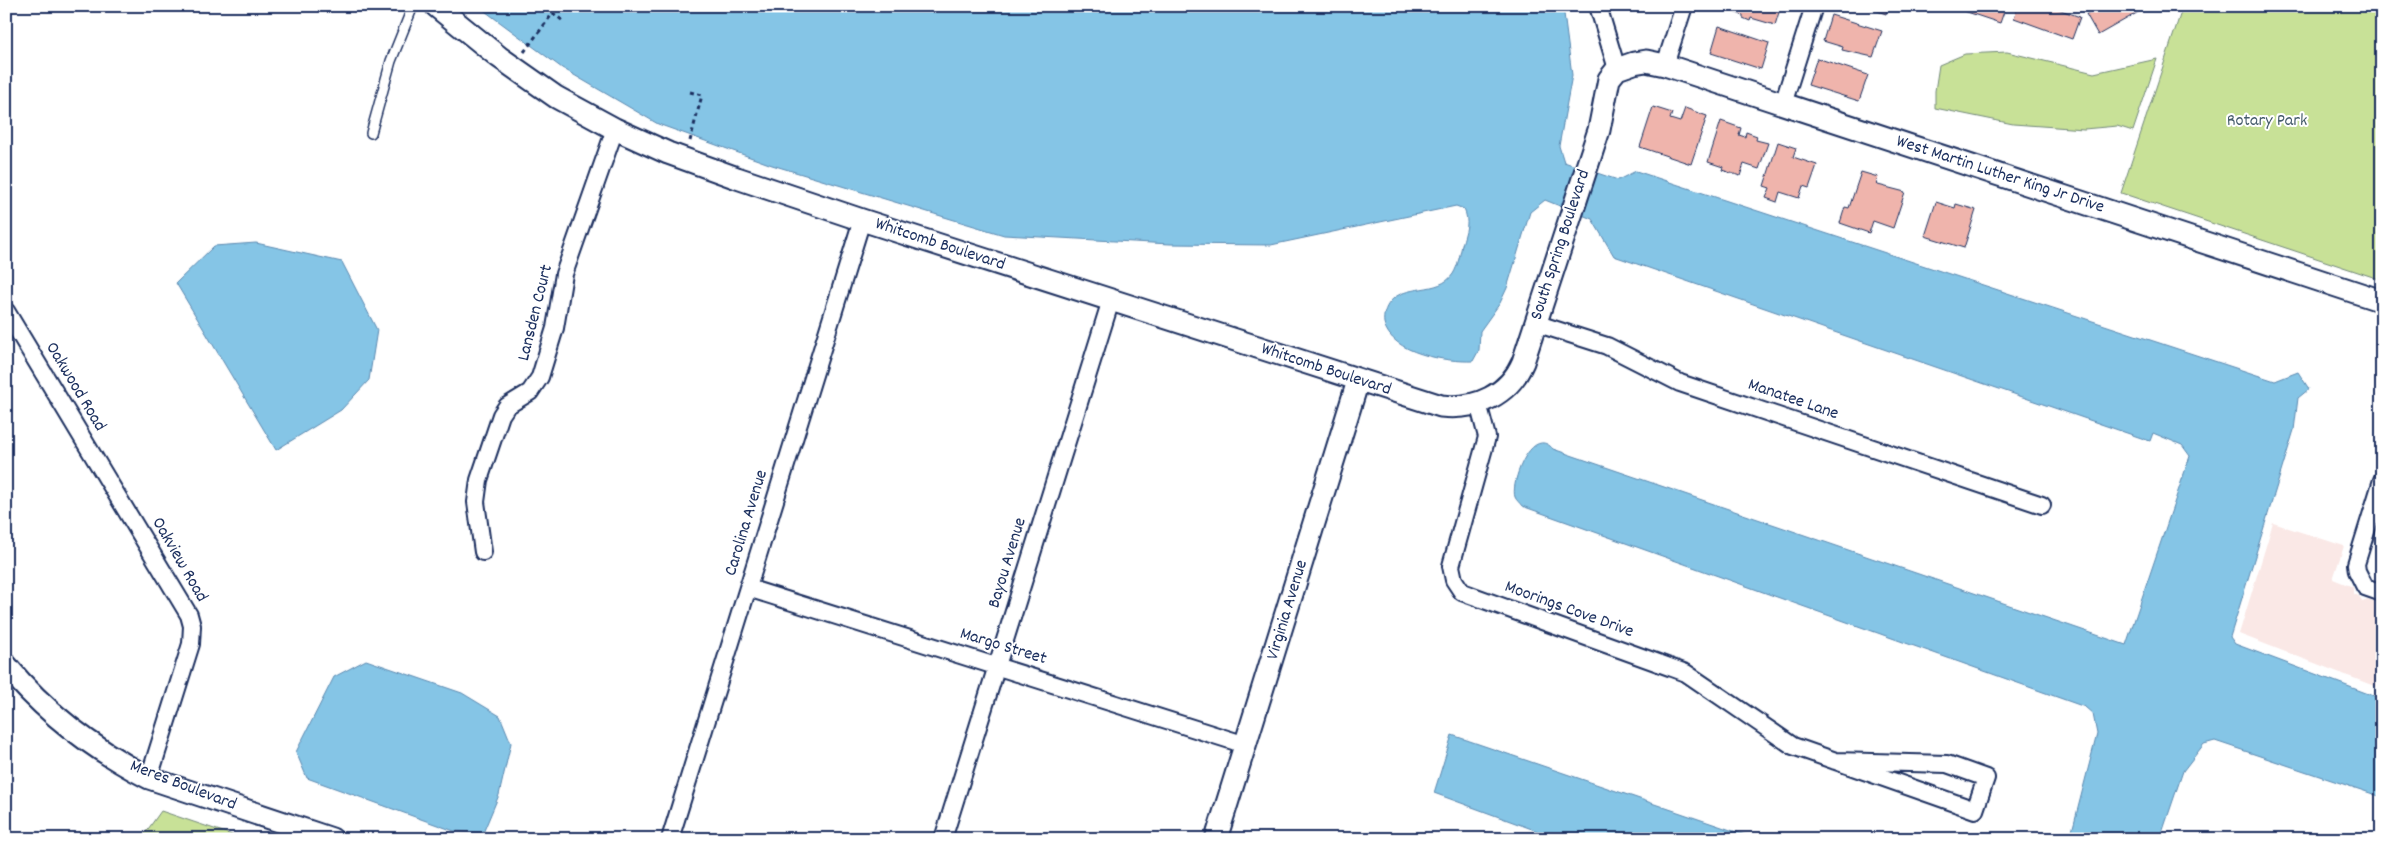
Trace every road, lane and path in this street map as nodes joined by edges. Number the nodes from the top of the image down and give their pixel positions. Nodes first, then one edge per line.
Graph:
1 (413, 6) edge
2 (436, 6) edge
3 (1598, 6) edge
4 (1684, 6) edge
5 (1814, 6) edge
6 (563, 21) dead end
7 (523, 52) dead end
8 (1665, 65) junction
9 (1618, 68) junction
10 (690, 92) dead end
11 (1783, 104) junction
12 (615, 129) junction
13 (371, 133) dead end
14 (688, 149) dead end
15 (862, 220) junction
16 (1112, 300) junction
17 (2382, 301) edge
18 (6, 311) edge
19 (1535, 323) junction
20 (1358, 381) junction
21 (1478, 403) junction
22 (2382, 480) edge
23 (110, 483) joint
24 (2042, 505) dead end
25 (484, 552) dead end
26 (748, 588) junction
27 (2382, 592) edge
28 (6, 665) edge
29 (996, 666) junction
30 (1246, 745) junction
31 (1835, 761) junction
32 (149, 778) junction
33 (332, 839) edge
34 (670, 839) edge
35 (943, 839) edge
36 (1216, 839) edge

1 - 13 lane
2 - 12 street, Whitcomb Boulevard
3 - 9 street
4 - 8 street
5 - 11 street
6 - 7 path
8 - 9 street, West Martin Luther King Jr Drive
8 - 11 street, West Martin Luther King Jr Drive
9 - 19 street, South Spring Boulevard
10 - 14 path
11 - 17 street, West Martin Luther King Jr Drive
12 - 15 street, Whitcomb Boulevard
12 - 25 street, Lansden Court
15 - 16 street, Whitcomb Boulevard
15 - 26 street, Carolina Avenue
16 - 20 street, Whitcomb Boulevard
16 - 29 street, Bayou Avenue
18 - 23 street, Oakwood Road
19 - 21 street, South Spring Boulevard
19 - 24 street, Manatee Lane
20 - 21 street, Whitcomb Boulevard
20 - 30 street, Virginia Avenue
21 - 31 street, Moorings Cove Drive
22 - 27 street
23 - 32 street, Oakview Road
26 - 29 street, Margo Street
26 - 34 street, Carolina Avenue
28 - 32 street, Meres Boulevard
29 - 30 street, Margo Street
29 - 35 street, Bayou Avenue
30 - 36 street, Virginia Avenue
31 - 31 street, Moorings Cove Drive
32 - 33 street, Meres Boulevard

